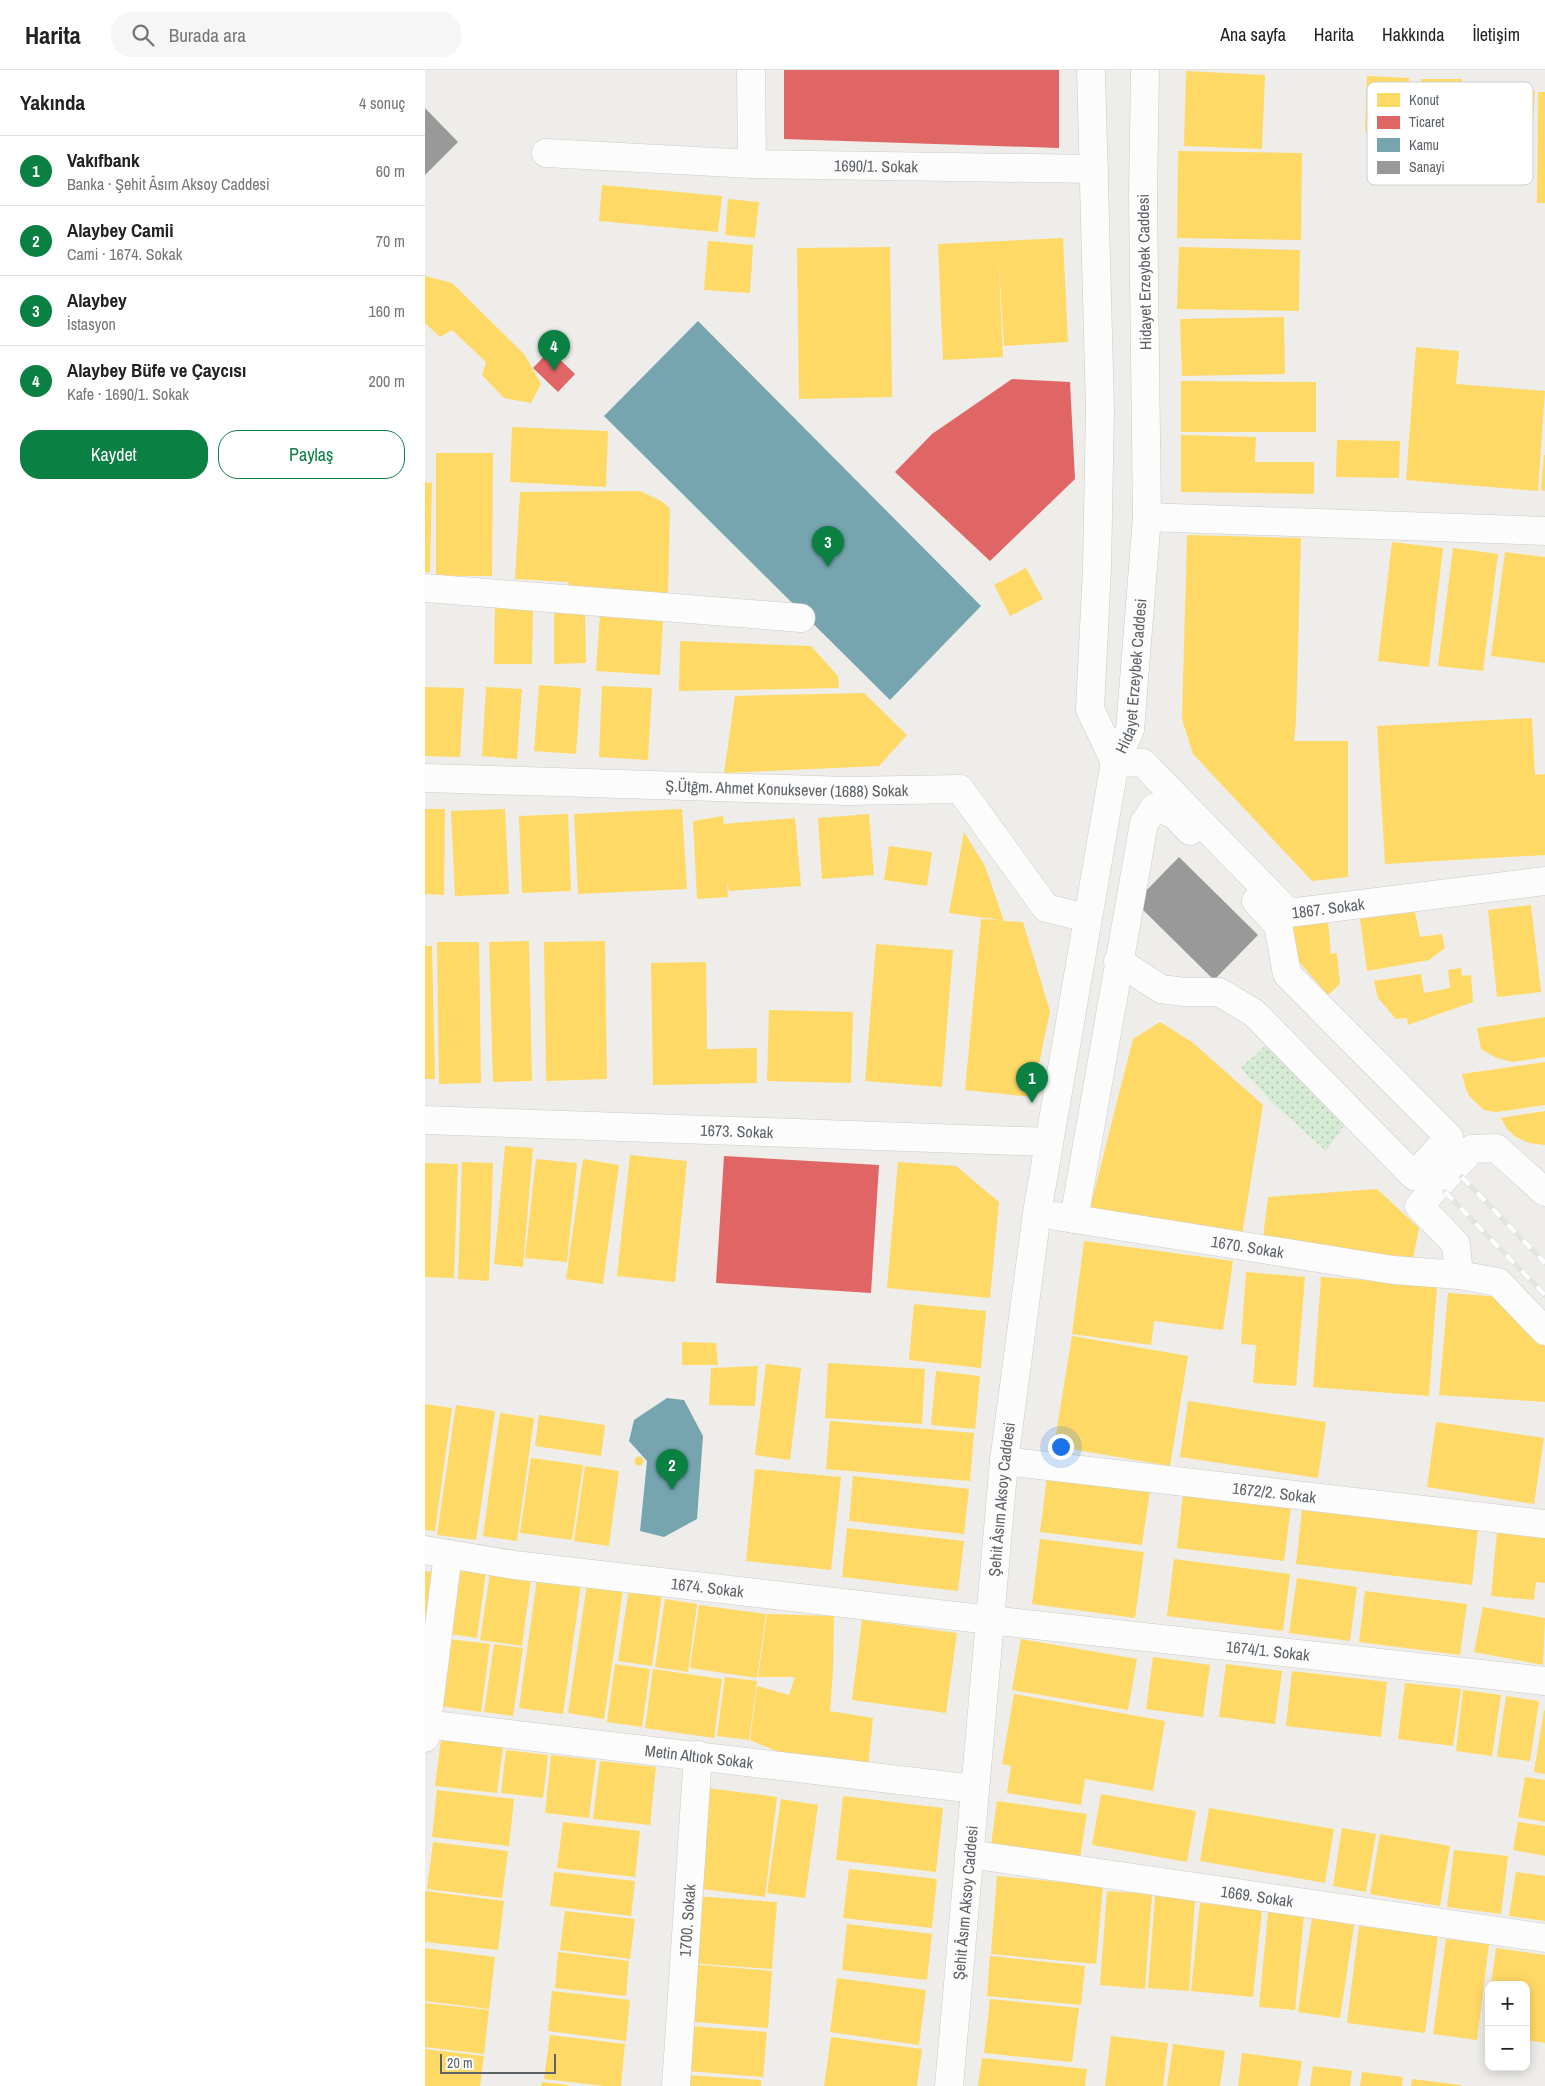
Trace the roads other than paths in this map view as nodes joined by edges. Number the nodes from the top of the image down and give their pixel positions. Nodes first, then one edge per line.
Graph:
1 (751, 70) edge
2 (1091, 70) edge
3 (1145, 70) edge
4 (547, 152) dead end
5 (752, 164) junction
6 (1094, 169) junction
7 (1147, 517) junction
8 (1545, 532) edge
9 (425, 588) edge
10 (801, 618) dead end
11 (1115, 762) junction
12 (425, 778) edge
13 (1545, 880) edge
14 (1087, 918) junction
15 (1118, 961) junction
16 (425, 1120) edge
17 (1049, 1142) junction
18 (1545, 1192) edge
19 (1037, 1213) junction
20 (1073, 1219) junction
21 (1459, 1275) junction
22 (1545, 1332) edge
23 (1004, 1461) junction
24 (1545, 1524) edge
25 (436, 1552) edge
26 (990, 1620) junction
27 (1545, 1681) edge
28 (426, 1729) edge
29 (698, 1755) junction
30 (975, 1789) junction
31 (969, 1854) junction
32 (1545, 1938) edge
33 (675, 2086) edge
34 (949, 2086) edge

1 - 5 street
2 - 6 street, Hidayet Erzeybek Caddesi
3 - 7 street, Hidayet Erzeybek Caddesi
4 - 5 street, 1690/1. Sokak
5 - 6 street, 1690/1. Sokak
6 - 11 street, Hidayet Erzeybek Caddesi
7 - 8 street
7 - 11 street, Hidayet Erzeybek Caddesi
9 - 10 street
11 - 13 street, 1867. Sokak
11 - 14 street, Şehit Âsım Aksoy Caddesi
12 - 14 street, Ş.Ütğm. Ahmet Konuksever (1688) Sokak
14 - 17 street, Şehit Âsım Aksoy Caddesi
15 - 15 street
15 - 20 street
16 - 17 street, 1673. Sokak
17 - 19 street, Şehit Âsım Aksoy Caddesi
18 - 21 street
19 - 20 street, 1670. Sokak
19 - 23 street, Şehit Âsım Aksoy Caddesi
20 - 21 street, 1670. Sokak
21 - 22 street, 1670. Sokak
23 - 24 street, 1672/2. Sokak
23 - 26 street, Şehit Âsım Aksoy Caddesi
25 - 26 street, 1674. Sokak
25 - 28 street
26 - 27 street, 1674/1. Sokak
26 - 30 street, Şehit Âsım Aksoy Caddesi
28 - 29 street, Metin Altıok Sokak
29 - 30 street, Metin Altıok Sokak
29 - 33 street, 1700. Sokak
30 - 31 street, Şehit Âsım Aksoy Caddesi
31 - 32 street, 1669. Sokak
31 - 34 street, Şehit Âsım Aksoy Caddesi

